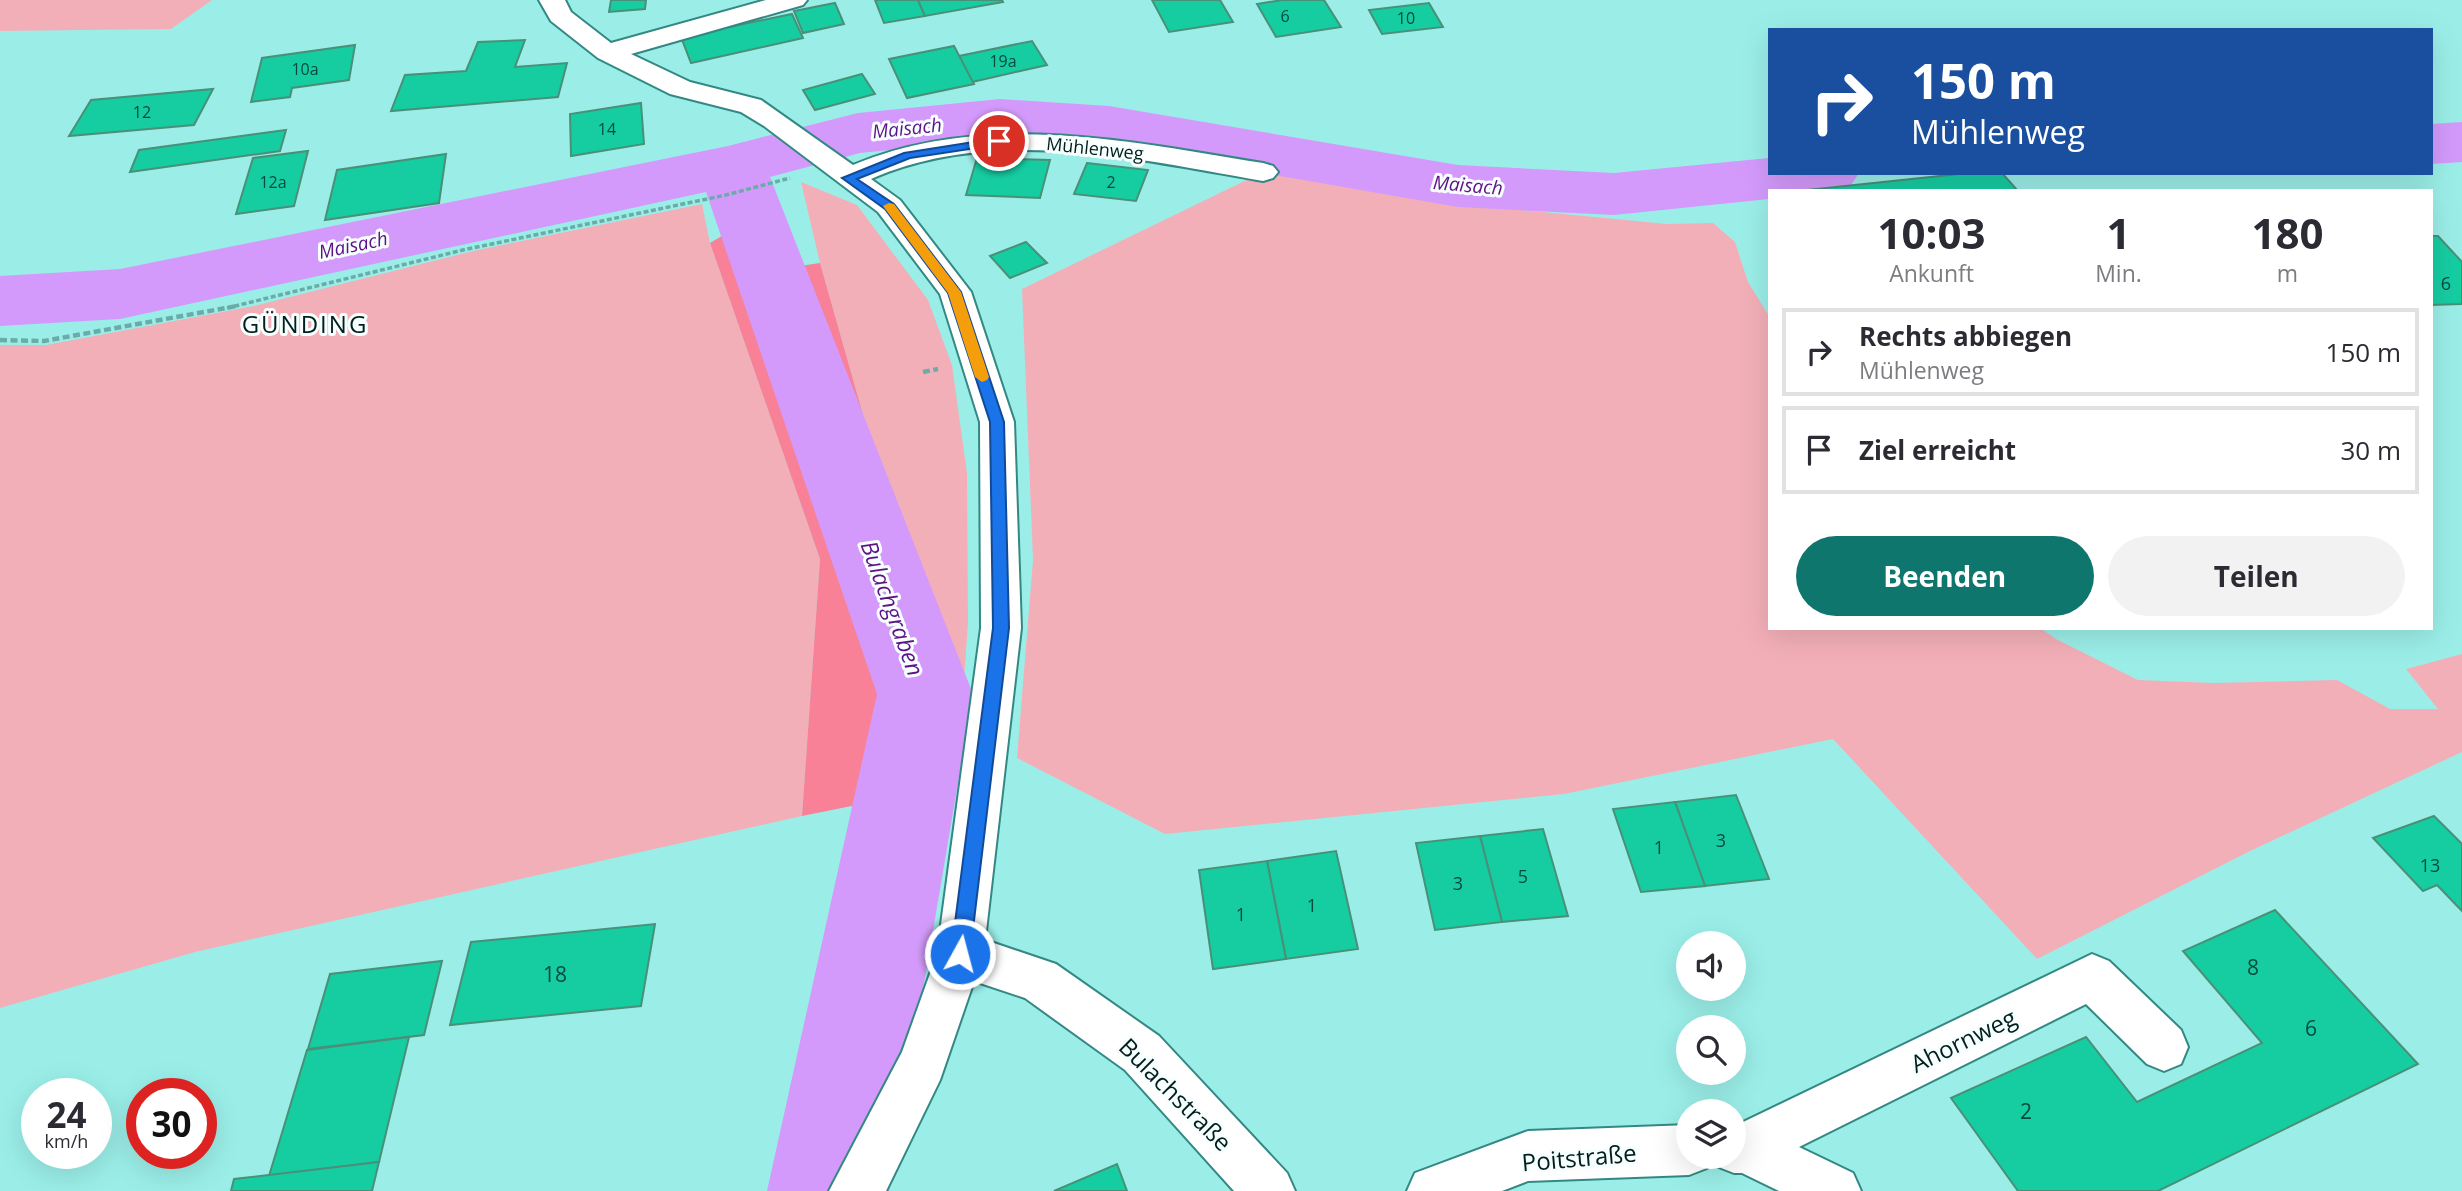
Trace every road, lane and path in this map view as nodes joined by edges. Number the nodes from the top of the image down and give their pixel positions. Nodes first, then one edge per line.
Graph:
1 (552, 0) edge
2 (794, 0) edge
3 (607, 51) junction
4 (843, 172) junction
5 (1263, 172) dead end
6 (790, 178) dead end
7 (0, 340) edge
8 (960, 954) junction
9 (2164, 1046) dead end
10 (1746, 1145) edge
11 (1676, 1150) edge
12 (1746, 1151) edge
13 (860, 1183) edge
14 (1269, 1191) edge
15 (1433, 1191) edge
16 (1835, 1191) edge

1 - 3 street
2 - 3 street
3 - 4 street
4 - 5 street, Mühlenweg
4 - 8 street
6 - 7 path
8 - 13 street
8 - 14 street, Bulachstraße
9 - 10 street, Ahornweg
11 - 15 street, Poitstraße
12 - 16 street

